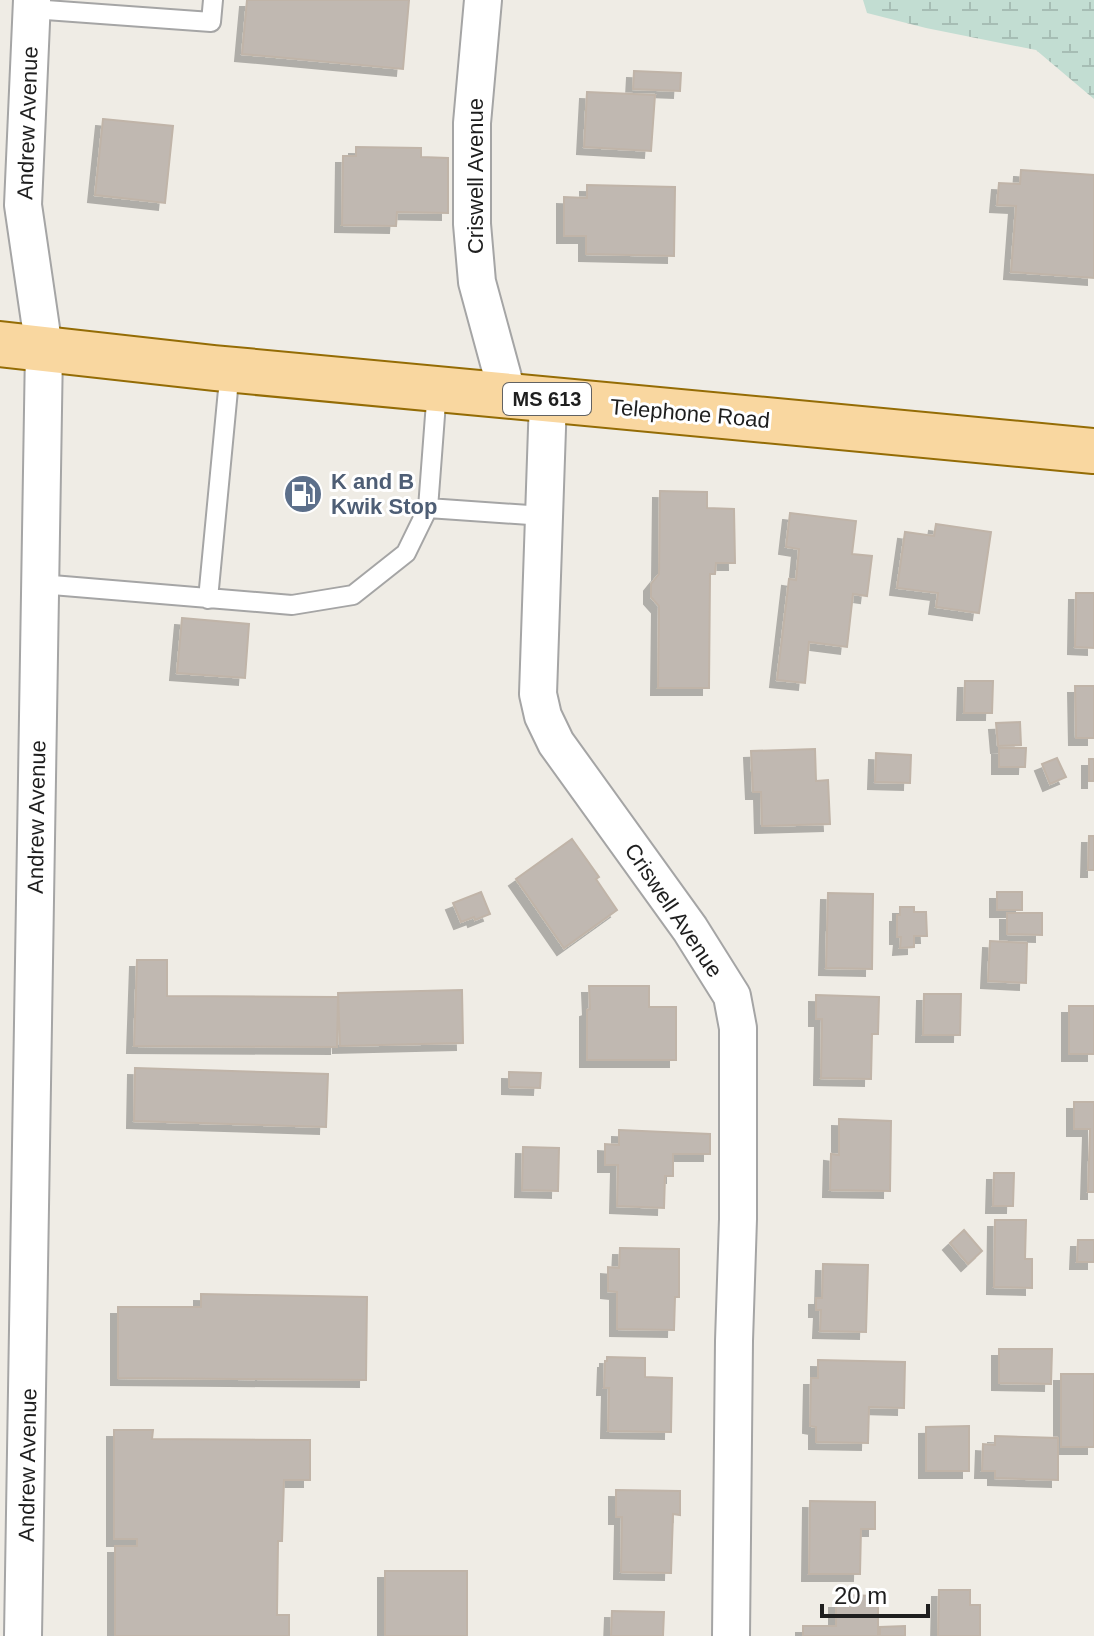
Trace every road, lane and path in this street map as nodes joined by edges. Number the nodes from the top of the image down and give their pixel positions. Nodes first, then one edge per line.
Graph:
1 (213, 0) edge
2 (483, 0) edge
3 (32, 4) edge
4 (23, 205) junction
5 (0, 247) edge
6 (0, 344) edge
7 (44, 349) junction
8 (230, 369) junction
9 (437, 389) junction
10 (528, 398) junction
11 (1094, 451) edge
12 (428, 508) junction
13 (544, 516) junction
14 (40, 584) junction
15 (208, 599) junction
16 (23, 1636) edge
17 (731, 1636) edge

1 - 3 lane
2 - 10 street, Criswell Avenue
3 - 4 street, Andrew Avenue
4 - 5 street
4 - 7 street, Andrew Avenue
6 - 7 main road, Telephone Road / MS 613
7 - 8 main road, Telephone Road / MS 613
7 - 14 street, Andrew Avenue
8 - 9 main road, Telephone Road / MS 613
8 - 15 lane
9 - 10 main road, Telephone Road / MS 613
9 - 12 lane
10 - 11 main road, Telephone Road / MS 613
10 - 13 street, Criswell Avenue
12 - 13 lane
12 - 15 lane
13 - 17 street, Criswell Avenue
14 - 15 lane
14 - 16 street, Andrew Avenue

